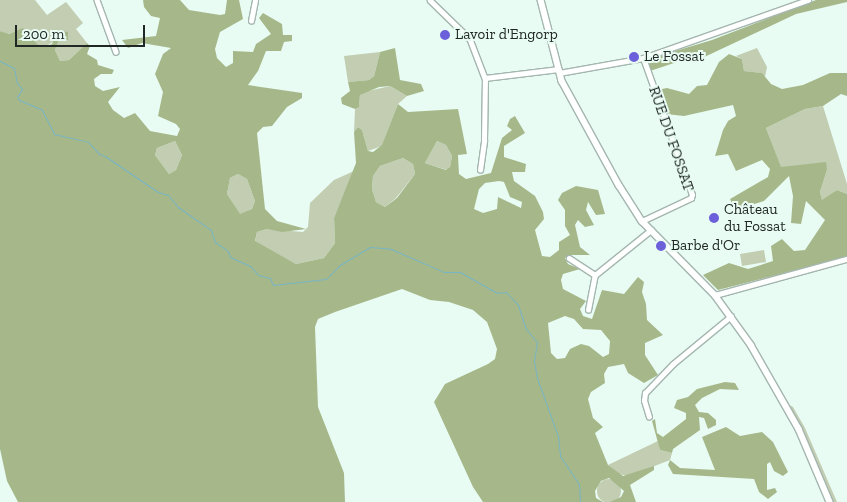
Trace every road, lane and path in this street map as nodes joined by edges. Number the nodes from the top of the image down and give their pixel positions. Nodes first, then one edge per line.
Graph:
1 (97, 0) edge
2 (255, 0) edge
3 (430, 0) edge
4 (541, 0) edge
5 (808, 0) edge
6 (251, 21) dead end
7 (116, 52) dead end
8 (643, 58) junction
9 (559, 71) junction
10 (485, 78) junction
11 (480, 170) dead end
12 (642, 220) junction
13 (651, 230) junction
14 (569, 258) dead end
15 (847, 259) edge
16 (596, 275) junction
17 (715, 295) junction
18 (588, 310) dead end
19 (731, 316) junction
20 (649, 417) dead end
21 (830, 502) edge

1 - 7 street
2 - 6 street
3 - 10 street
4 - 9 street
5 - 8 street
8 - 9 street
8 - 12 street, RUE DU FOSSAT
9 - 10 street
9 - 12 street
10 - 11 street
12 - 13 street
13 - 16 street
13 - 17 street
14 - 16 street
15 - 17 street
16 - 18 street
17 - 19 street
19 - 20 street
19 - 21 street

